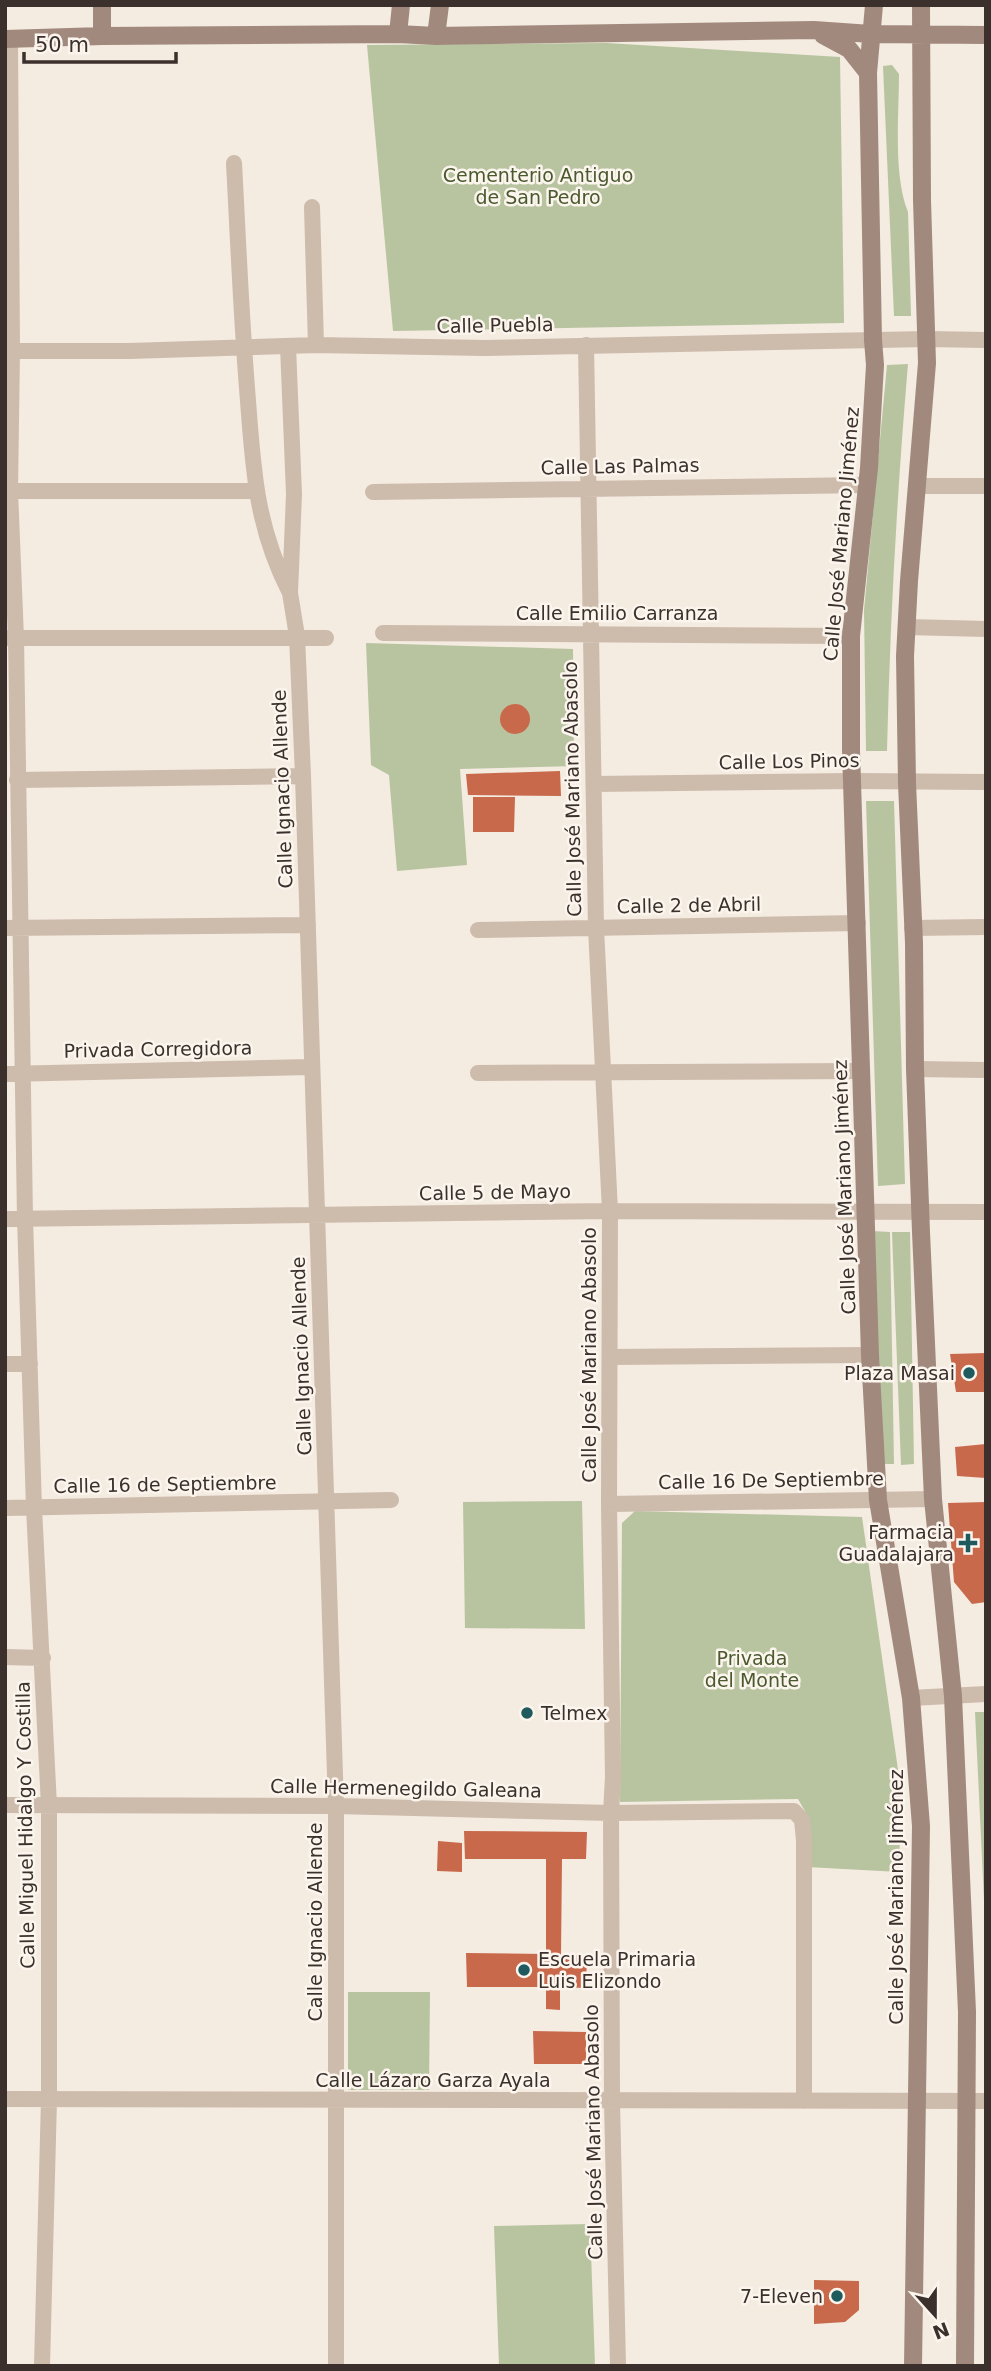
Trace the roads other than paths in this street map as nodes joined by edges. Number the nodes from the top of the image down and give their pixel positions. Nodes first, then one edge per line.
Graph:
1 (102, 5) edge
2 (401, 5) edge
3 (440, 5) edge
4 (874, 5) edge
5 (921, 5) edge
6 (814, 30) junction
7 (398, 34) junction
8 (871, 34) junction
9 (922, 35) junction
10 (986, 35) edge
11 (102, 36) junction
12 (436, 36) junction
13 (8, 39) edge
14 (867, 73) junction
15 (234, 163) dead end
16 (7, 194) edge
17 (312, 207) dead end
18 (927, 339) junction
19 (873, 340) junction
20 (986, 340) edge
21 (316, 345) junction
22 (586, 345) junction
23 (244, 346) junction
24 (288, 346) junction
25 (9, 351) edge
26 (867, 485) junction
27 (916, 486) junction
28 (986, 486) edge
29 (588, 487) junction
30 (8, 491) edge
31 (256, 491) junction
32 (373, 492) dead end
33 (290, 593) junction
34 (907, 627) junction
35 (986, 629) edge
36 (383, 633) dead end
37 (589, 634) junction
38 (297, 636) junction
39 (851, 636) junction
40 (11, 638) edge
41 (326, 638) dead end
42 (303, 776) junction
43 (17, 780) junction
44 (853, 781) junction
45 (986, 782) edge
46 (907, 783) junction
47 (594, 784) junction
48 (858, 923) junction
49 (308, 925) junction
50 (13, 927) edge
51 (986, 927) edge
52 (596, 928) junction
53 (912, 928) junction
54 (478, 930) dead end
55 (311, 1067) junction
56 (915, 1069) junction
57 (986, 1070) edge
58 (603, 1071) junction
59 (861, 1071) junction
60 (478, 1073) dead end
61 (5, 1074) edge
62 (23, 1074) junction
63 (921, 1210) junction
64 (610, 1211) junction
65 (866, 1211) junction
66 (986, 1212) edge
67 (317, 1216) junction
68 (25, 1218) junction
69 (5, 1219) edge
70 (870, 1354) junction
71 (611, 1357) junction
72 (5, 1364) edge
73 (30, 1364) junction
74 (933, 1499) junction
75 (391, 1500) dead end
76 (878, 1500) junction
77 (326, 1501) junction
78 (609, 1504) junction
79 (5, 1508) edge
80 (34, 1508) junction
81 (5, 1657) edge
82 (43, 1658) junction
83 (986, 1694) edge
84 (953, 1696) junction
85 (911, 1698) junction
86 (5, 1805) edge
87 (49, 1806) junction
88 (336, 1807) junction
89 (611, 1813) junction
90 (5, 2099) edge
91 (49, 2099) junction
92 (336, 2100) junction
93 (804, 2101) junction
94 (977, 2101) edge
95 (612, 2102) junction
96 (916, 2102) junction
97 (42, 2366) edge
98 (337, 2366) edge
99 (618, 2366) edge
100 (913, 2366) edge
101 (965, 2366) edge

1 - 11 street
2 - 7 street
3 - 12 street
4 - 8 street, Calle José Mariano Jiménez
5 - 9 street
6 - 8 street
6 - 12 street
6 - 14 street
7 - 11 street
7 - 12 street
8 - 9 street
8 - 14 street, Calle José Mariano Jiménez
9 - 10 street
9 - 18 street
11 - 13 street
13 - 16 street, Calle Miguel Hidalgo Y Costilla
14 - 19 street, Calle José Mariano Jiménez
15 - 23 street
16 - 25 street, Calle Miguel Hidalgo Y Costilla
17 - 21 street
18 - 19 street, Calle Puebla
18 - 20 street, Calle Puebla
18 - 27 street
19 - 22 street, Calle Puebla
19 - 26 street, Calle José Mariano Jiménez
21 - 22 street, Calle Puebla
21 - 24 street, Calle Puebla
22 - 29 street, Calle José Mariano Abasolo
23 - 24 street, Calle Puebla
23 - 25 street, Calle Puebla
23 - 31 street
24 - 33 street, Calle Ignacio Allende
25 - 30 street, Calle Miguel Hidalgo Y Costilla
26 - 29 street, Calle Las Palmas
26 - 39 street, Calle José Mariano Jiménez
27 - 28 street
27 - 34 street
29 - 32 street, Calle Las Palmas
29 - 37 street, Calle José Mariano Abasolo
30 - 31 street
30 - 40 street, Calle Miguel Hidalgo Y Costilla
31 - 33 street
33 - 38 street, Calle Ignacio Allende
34 - 35 street
34 - 46 street
36 - 37 street, Calle Emilio Carranza
37 - 39 street, Calle Emilio Carranza
37 - 47 street, Calle José Mariano Abasolo
38 - 40 street
38 - 41 street
38 - 42 street, Calle Ignacio Allende
39 - 44 street, Calle José Mariano Jiménez
40 - 43 street, Calle Miguel Hidalgo Y Costilla
42 - 43 street
42 - 49 street, Calle Ignacio Allende
43 - 50 street, Calle Miguel Hidalgo Y Costilla
44 - 46 street, Calle Los Pinos
44 - 47 street, Calle Los Pinos
44 - 48 street, Calle José Mariano Jiménez
45 - 46 street, Calle Los Pinos
46 - 53 street
47 - 52 street, Calle José Mariano Abasolo
48 - 52 street, Calle 2 de Abril
48 - 59 street, Calle José Mariano Jiménez
49 - 50 street
49 - 55 street, Calle Ignacio Allende
50 - 62 street, Calle Miguel Hidalgo Y Costilla
51 - 53 street
52 - 54 street, Calle 2 de Abril
52 - 58 street, Calle José Mariano Abasolo
53 - 56 street
55 - 62 street, Privada Corregidora
55 - 67 street, Calle Ignacio Allende
56 - 57 street
56 - 63 street
58 - 59 street
58 - 60 street
58 - 64 street, Calle José Mariano Abasolo
59 - 65 street, Calle José Mariano Jiménez
61 - 62 street, Privada Corregidora
62 - 68 street, Calle Miguel Hidalgo Y Costilla
63 - 65 street, Calle 5 de Mayo
63 - 66 street, Calle 5 de Mayo
63 - 74 street
64 - 65 street, Calle 5 de Mayo
64 - 67 street, Calle 5 de Mayo
64 - 71 street, Calle José Mariano Abasolo
65 - 70 street, Calle José Mariano Jiménez
67 - 68 street, Calle 5 de Mayo
67 - 77 street, Calle Ignacio Allende
68 - 69 street, Calle 5 de Mayo
68 - 73 street, Calle Miguel Hidalgo Y Costilla
70 - 71 street
70 - 76 street, Calle José Mariano Jiménez
71 - 78 street, Calle José Mariano Abasolo
72 - 73 street
73 - 80 street, Calle Miguel Hidalgo Y Costilla
74 - 76 street, Calle 16 De Septiembre
74 - 84 street
75 - 77 street, Calle 16 de Septiembre
76 - 78 street, Calle 16 De Septiembre
76 - 85 street, Calle José Mariano Jiménez
77 - 80 street, Calle 16 de Septiembre
77 - 88 street, Calle Ignacio Allende
78 - 89 street, Calle José Mariano Abasolo
79 - 80 street, Calle 16 de Septiembre
80 - 82 street, Calle Miguel Hidalgo Y Costilla
81 - 82 street
82 - 87 street, Calle Miguel Hidalgo Y Costilla
83 - 84 street
84 - 85 street
84 - 94 street
85 - 96 street, Calle José Mariano Jiménez
86 - 87 street, Calle Hermenegildo Galeana
87 - 88 street, Calle Hermenegildo Galeana
87 - 91 street, Calle Miguel Hidalgo Y Costilla
88 - 89 street, Calle Hermenegildo Galeana
88 - 92 street, Calle Ignacio Allende
89 - 93 street, Calle Hermenegildo Galeana
89 - 95 street, Calle José Mariano Abasolo
90 - 91 street, Calle Lázaro Garza Ayala
91 - 92 street, Calle Lázaro Garza Ayala
91 - 97 street, Calle Miguel Hidalgo Y Costilla
92 - 95 street, Calle Lázaro Garza Ayala
92 - 98 street, Calle Ignacio Allende
93 - 95 street, Calle Lázaro Garza Ayala
93 - 96 street, Calle Lázaro Garza Ayala
94 - 96 street, Calle Lázaro Garza Ayala
94 - 101 street
95 - 99 street, Calle José Mariano Abasolo
96 - 100 street, Calle José Mariano Jiménez

